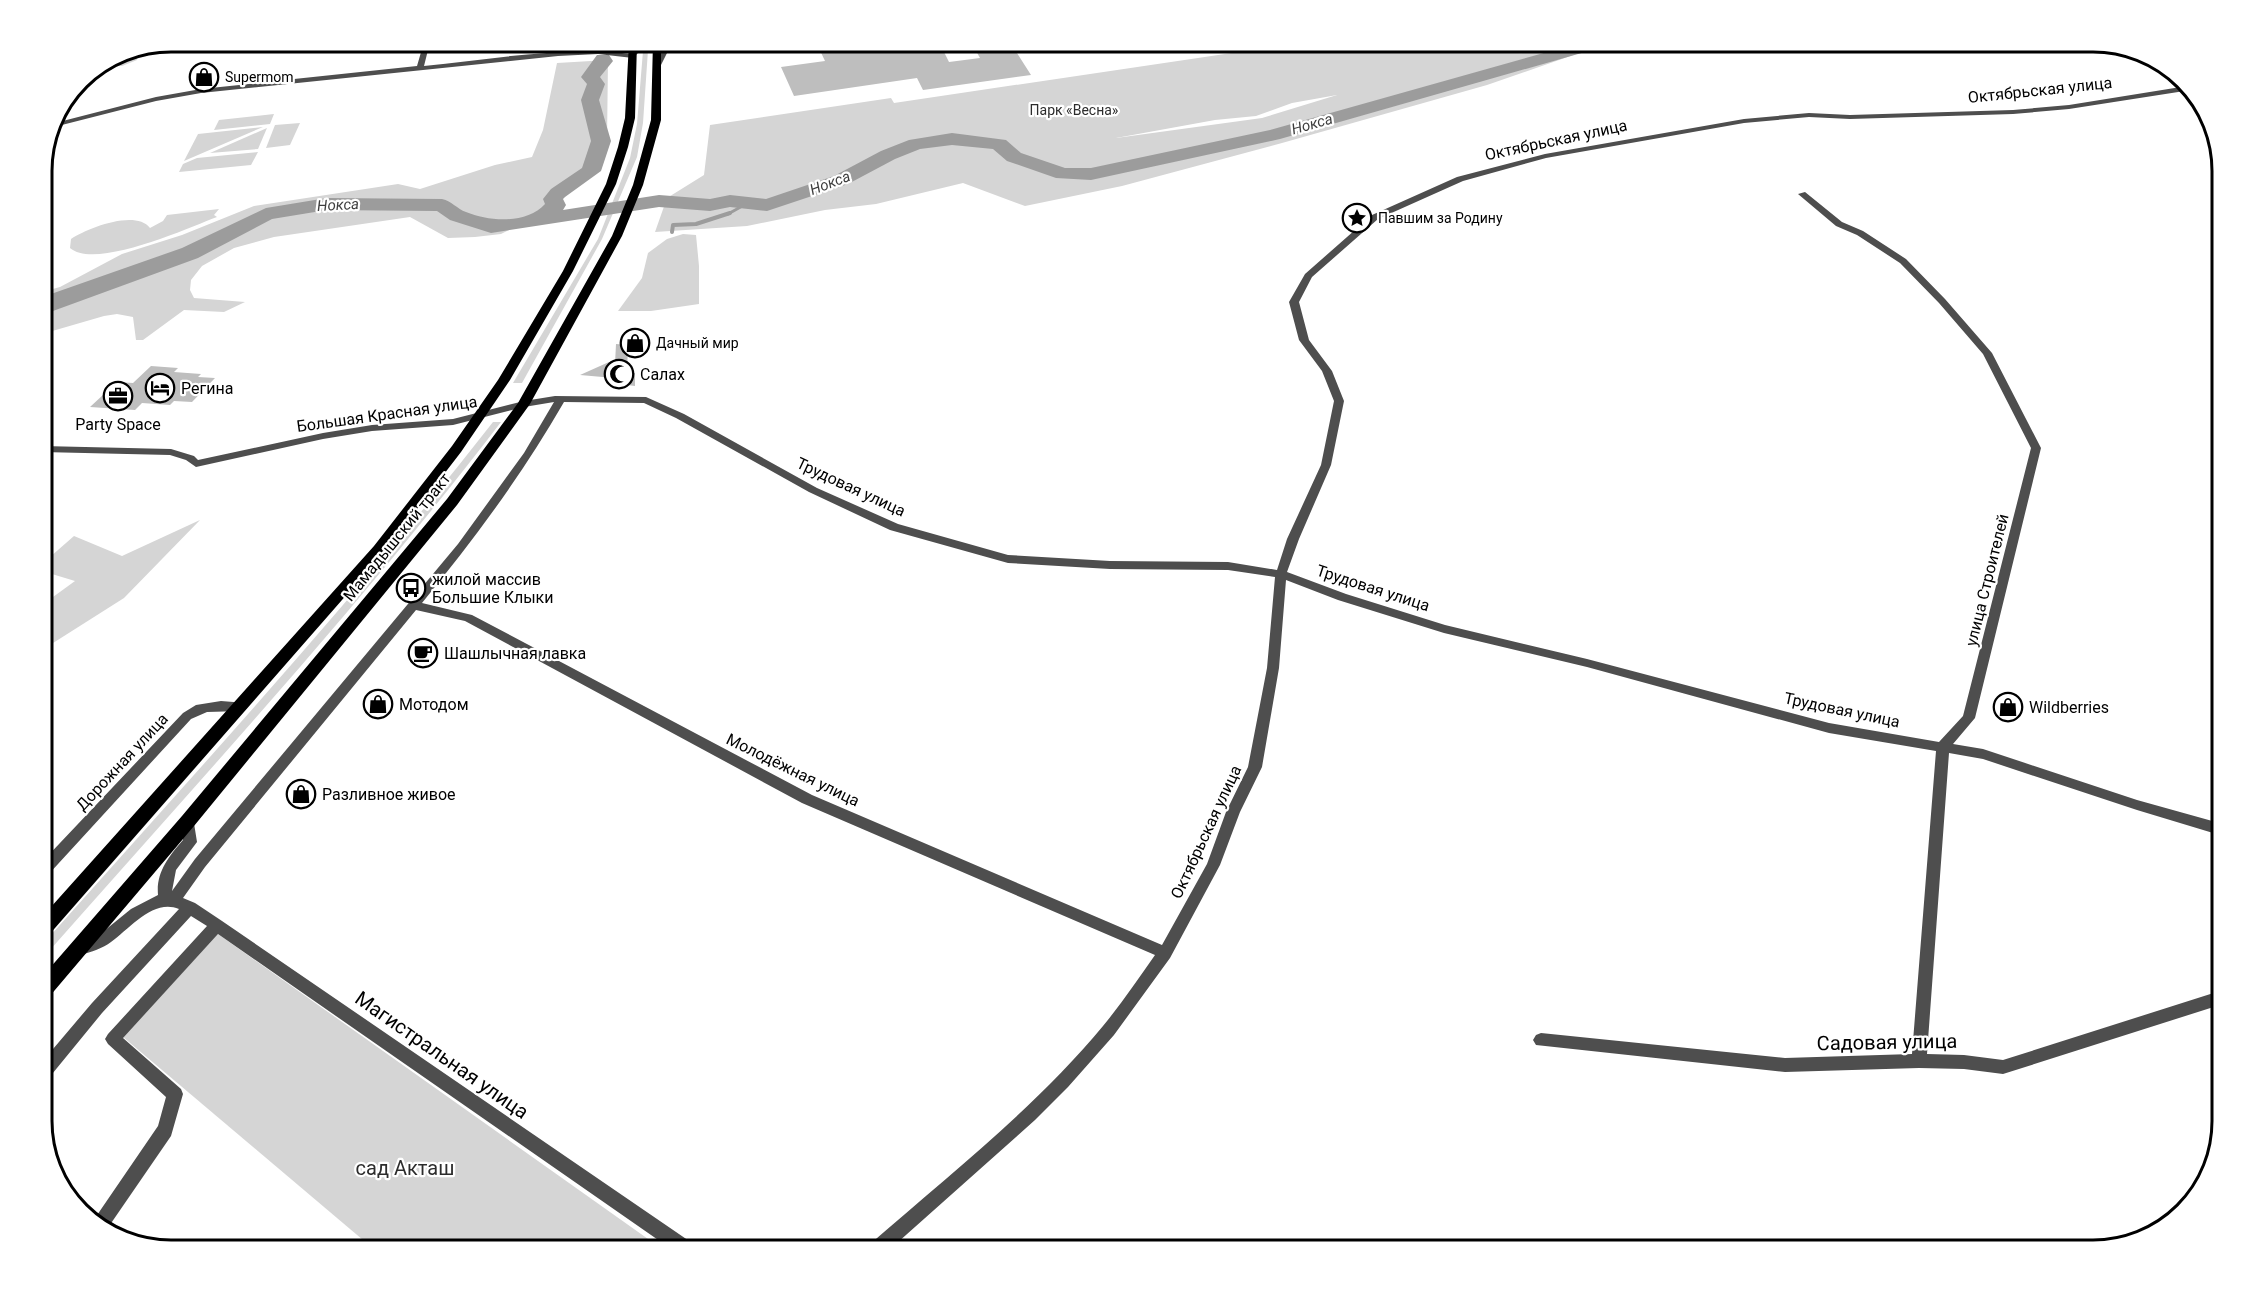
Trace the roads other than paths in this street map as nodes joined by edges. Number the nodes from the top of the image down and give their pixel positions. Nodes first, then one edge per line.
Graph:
1 (424, 52) edge
2 (567, 52) edge
3 (633, 52) edge
4 (637, 52) edge
5 (657, 52) edge
6 (664, 52) edge
7 (558, 54) junction
8 (633, 56) junction
9 (658, 66) junction
10 (420, 69) junction
11 (2180, 89) edge
12 (63, 123) edge
13 (1803, 194) dead end
14 (561, 399) junction
15 (524, 404) junction
16 (481, 417) junction
17 (53, 449) edge
18 (1281, 574) junction
19 (413, 605) junction
20 (242, 706) junction
21 (1943, 746) junction
22 (188, 820) junction
23 (2212, 827) edge
24 (53, 860) edge
25 (171, 900) junction
26 (190, 907) junction
27 (53, 918) edge
28 (217, 925) junction
29 (77, 951) junction
30 (1165, 953) junction
31 (53, 978) edge
32 (2212, 1001) edge
33 (1541, 1040) dead end
34 (53, 1061) edge
35 (1919, 1061) junction
36 (104, 1219) edge
37 (673, 1240) edge
38 (887, 1240) edge

1 - 10 street
2 - 7 street
3 - 8 main road, Мамадышский тракт
4 - 8 street
5 - 9 main road, Мамадышский тракт
6 - 9 street
7 - 8 street
7 - 10 street
8 - 16 main road, Мамадышский тракт
9 - 15 main road, Мамадышский тракт
10 - 12 street
11 - 18 street, Октябрьская улица
13 - 21 street, улица Строителей
14 - 15 street, Трудовая улица
14 - 18 street, Трудовая улица
14 - 19 street
15 - 16 street, Большая Красная улица
15 - 22 main road, Мамадышский тракт
16 - 17 street, Большая Красная улица
16 - 20 main road, Мамадышский тракт
18 - 21 street, Трудовая улица
18 - 30 street, Октябрьская улица
19 - 25 street
19 - 30 street, Молодёжная улица
20 - 24 street, Дорожная улица
20 - 27 main road, Мамадышский тракт
21 - 23 street, Трудовая улица
21 - 35 street
22 - 25 street
22 - 29 main road, Мамадышский тракт
25 - 26 street, Магистральная улица
25 - 29 street
26 - 28 street, Магистральная улица
26 - 34 street
28 - 36 street
28 - 37 street, Магистральная улица
29 - 31 main road, Мамадышский тракт
30 - 38 street, Октябрьская улица
32 - 35 street, Садовая улица
33 - 35 street, Садовая улица

